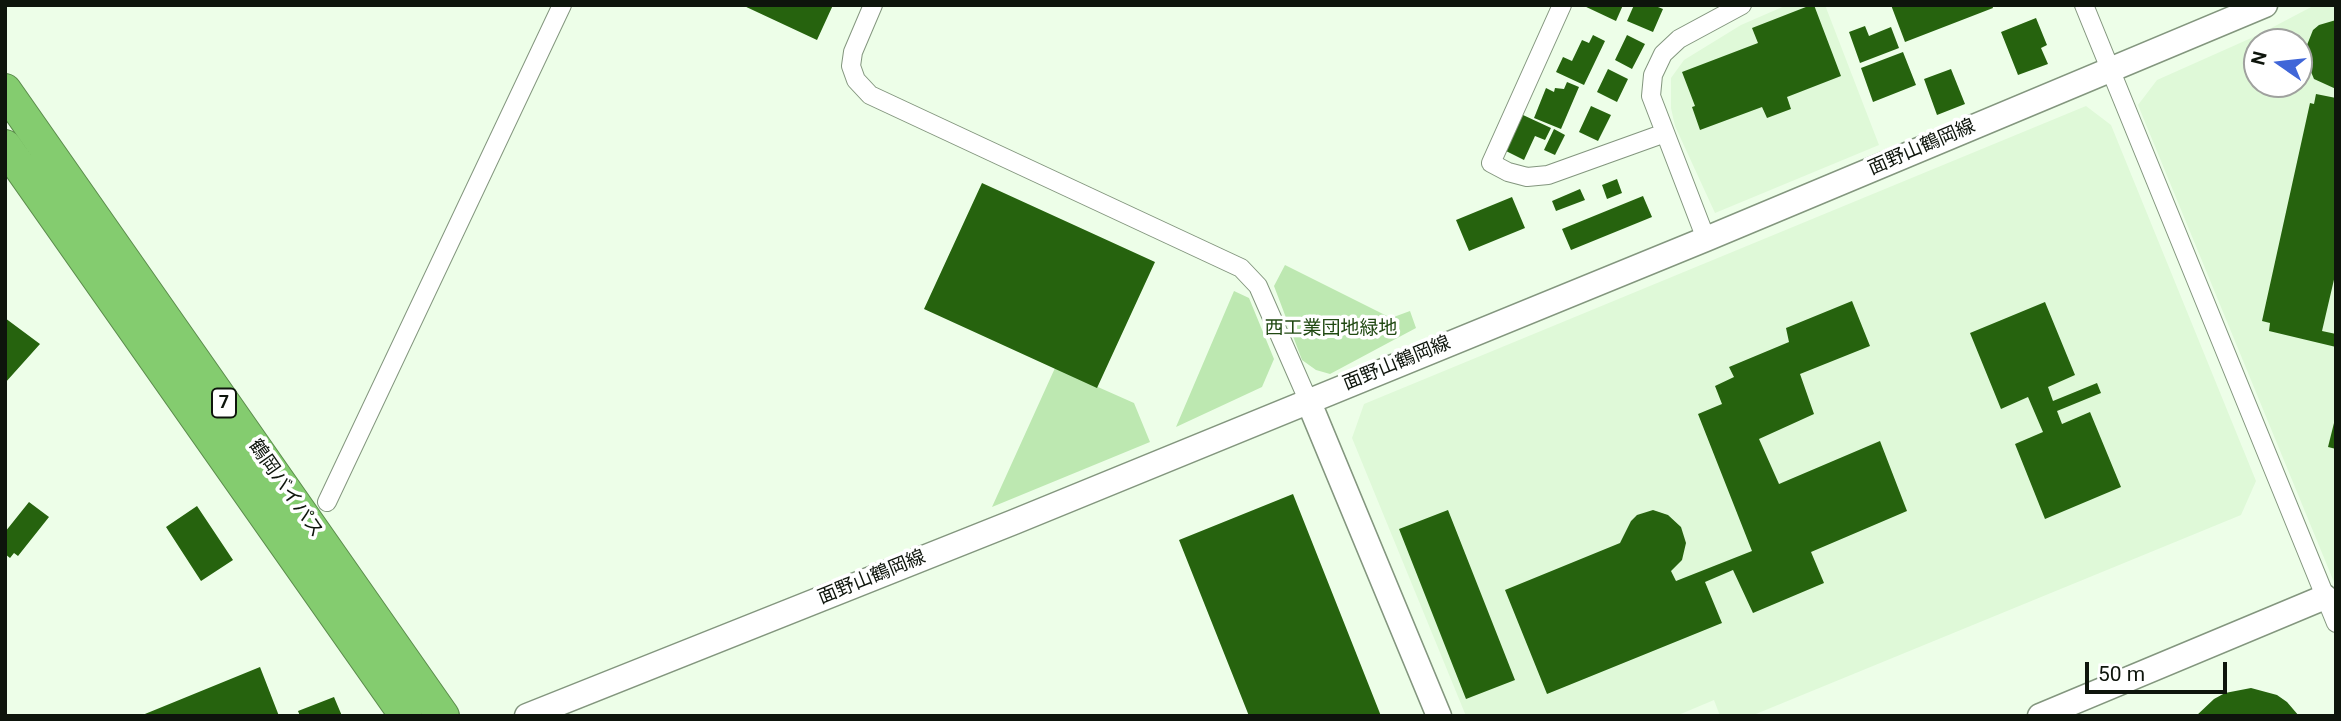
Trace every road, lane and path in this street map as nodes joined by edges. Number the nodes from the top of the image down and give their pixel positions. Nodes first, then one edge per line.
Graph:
1 (562, 5) edge
2 (873, 5) edge
3 (1562, 5) edge
4 (1742, 5) edge
5 (2084, 5) edge
6 (2265, 5) edge
7 (2110, 69) junction
8 (5, 90) edge
9 (1665, 133) junction
10 (5, 146) edge
11 (1706, 239) junction
12 (1308, 400) junction
13 (327, 502) dead end
14 (2325, 597) junction
15 (2336, 623) edge
16 (406, 716) edge
17 (443, 716) edge
18 (527, 716) edge
19 (1439, 716) edge
20 (2040, 716) edge

1 - 13 street
2 - 12 street
3 - 9 street
4 - 9 street
5 - 7 street
6 - 7 main road, 面野山鶴岡線
7 - 11 main road, 面野山鶴岡線
7 - 14 street
8 - 17 highway, 鶴岡バイパス / 7
9 - 11 street
10 - 16 highway, 鶴岡バイパス / 7
11 - 12 main road, 面野山鶴岡線
12 - 18 main road, 面野山鶴岡線
12 - 19 main road
14 - 15 street
14 - 20 main road

